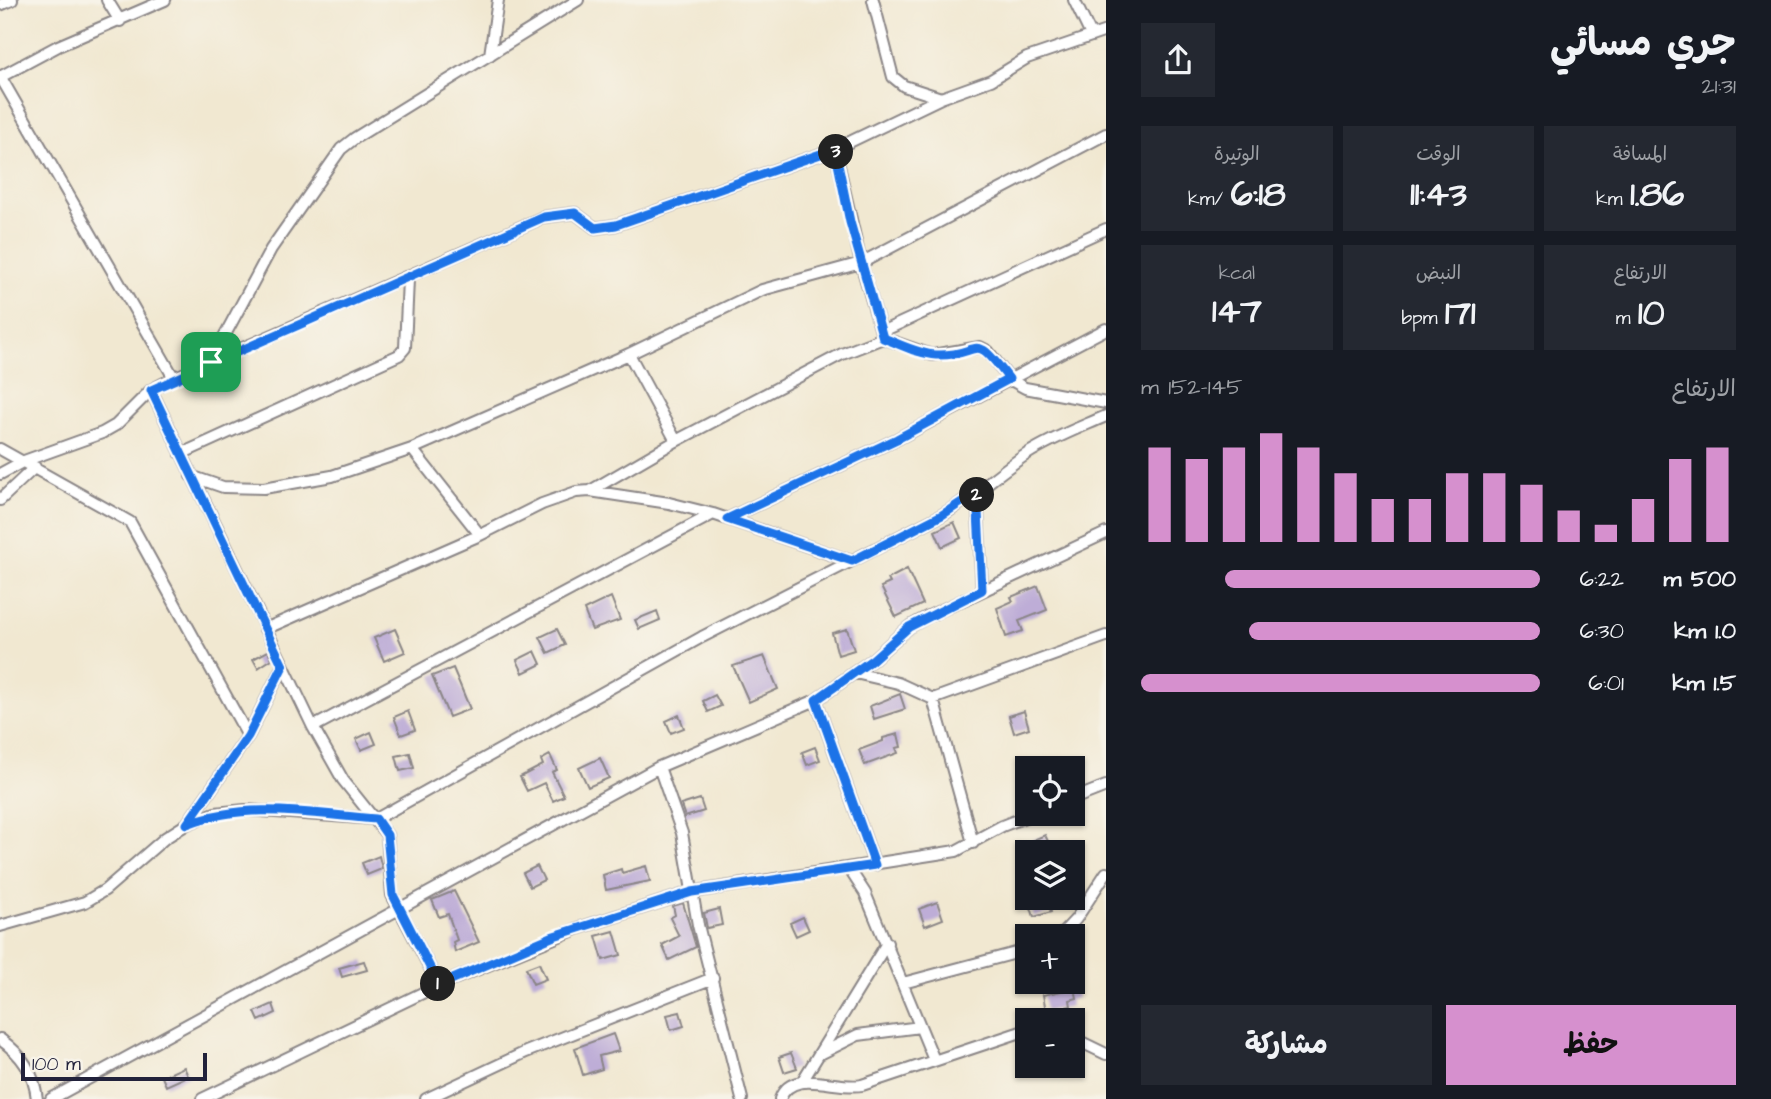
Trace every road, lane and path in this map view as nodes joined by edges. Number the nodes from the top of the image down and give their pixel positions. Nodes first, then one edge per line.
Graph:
1 (12, 0) edge
2 (107, 0) edge
3 (165, 0) edge
4 (499, 0) edge
5 (578, 0) edge
6 (873, 0) edge
7 (1074, 0) edge
8 (0, 5) edge
9 (120, 21) junction
10 (1106, 31) edge
11 (1091, 35) junction
12 (490, 55) junction
13 (0, 76) edge
14 (941, 98) junction
15 (1106, 134) edge
16 (835, 149) junction
17 (1106, 229) edge
18 (861, 263) junction
19 (408, 279) junction
20 (1106, 329) edge
21 (882, 335) junction
22 (629, 354) junction
23 (211, 362) junction
24 (174, 379) junction
25 (1009, 379) junction
26 (151, 390) junction
27 (1106, 402) edge
28 (1106, 416) edge
29 (676, 441) junction
30 (0, 449) edge
31 (412, 449) junction
32 (181, 454) junction
33 (24, 461) junction
34 (35, 467) junction
35 (0, 474) edge
36 (191, 476) junction
37 (590, 491) junction
38 (977, 492) junction
39 (0, 500) edge
40 (713, 514) junction
41 (727, 519) junction
42 (1106, 533) edge
43 (480, 535) junction
44 (852, 561) junction
45 (982, 590) junction
46 (265, 629) junction
47 (1106, 636) edge
48 (283, 666) junction
49 (855, 673) junction
50 (933, 699) junction
51 (816, 700) junction
52 (313, 727) junction
53 (248, 736) junction
54 (659, 767) junction
55 (1106, 786) edge
56 (1085, 794) edge
57 (376, 819) junction
58 (1015, 821) edge
59 (187, 824) junction
60 (972, 843) junction
61 (875, 865) junction
62 (850, 870) junction
63 (1106, 873) edge
64 (692, 892) junction
65 (398, 910) junction
66 (1071, 924) edge
67 (0, 926) edge
68 (887, 943) junction
69 (1015, 953) edge
70 (713, 978) junction
71 (903, 983) junction
72 (439, 985) junction
73 (920, 1027) junction
74 (1015, 1034) edge
75 (0, 1039) edge
76 (1085, 1044) edge
77 (1106, 1054) edge
78 (818, 1057) junction
79 (933, 1060) junction
80 (803, 1080) junction
81 (852, 1087) junction
82 (440, 1096) edge
83 (37, 1099) edge
84 (51, 1099) edge
85 (202, 1099) edge
86 (425, 1099) edge
87 (743, 1099) edge
88 (780, 1099) edge
89 (855, 1099) edge

1 - 8 street
2 - 9 street
3 - 9 street
4 - 12 street
5 - 12 street
6 - 14 street
7 - 11 street
9 - 13 street
10 - 11 street
11 - 14 street
12 - 23 street
13 - 24 street
14 - 16 street
15 - 18 street
16 - 18 street
16 - 19 street
17 - 21 street
18 - 21 street
18 - 22 street
19 - 23 street
19 - 32 street
20 - 25 street
21 - 25 street
21 - 29 street
22 - 29 street
22 - 31 street
23 - 24 street
24 - 26 street
25 - 27 street
25 - 41 street
26 - 32 street
26 - 33 street
28 - 38 street
29 - 37 street
30 - 33 street
31 - 36 street
31 - 43 street
32 - 36 street
33 - 34 street
33 - 35 street
34 - 39 street
34 - 53 street
36 - 46 street
37 - 40 street
37 - 43 street
38 - 44 street
38 - 45 street
40 - 41 street
40 - 52 street
41 - 44 street
42 - 45 street
43 - 46 street
44 - 57 street
45 - 49 street
46 - 48 street
47 - 50 street
48 - 52 street
48 - 53 street
49 - 50 street
49 - 51 street
50 - 60 street
51 - 54 street
51 - 61 street
52 - 57 street
53 - 59 street
54 - 64 street
54 - 65 street
55 - 56 street
57 - 59 street
57 - 65 street
58 - 60 street
59 - 67 street
60 - 61 street
61 - 62 street
62 - 64 street
62 - 68 street
63 - 66 street
64 - 70 street
64 - 72 street
65 - 72 street
65 - 84 street
68 - 71 street
68 - 78 street
69 - 71 street
70 - 82 street
70 - 87 street
71 - 73 street
72 - 85 street
73 - 78 street
73 - 79 street
74 - 79 street
75 - 83 street
76 - 77 street
78 - 80 street
79 - 81 street
80 - 81 street
80 - 88 street
81 - 89 street
82 - 86 street

